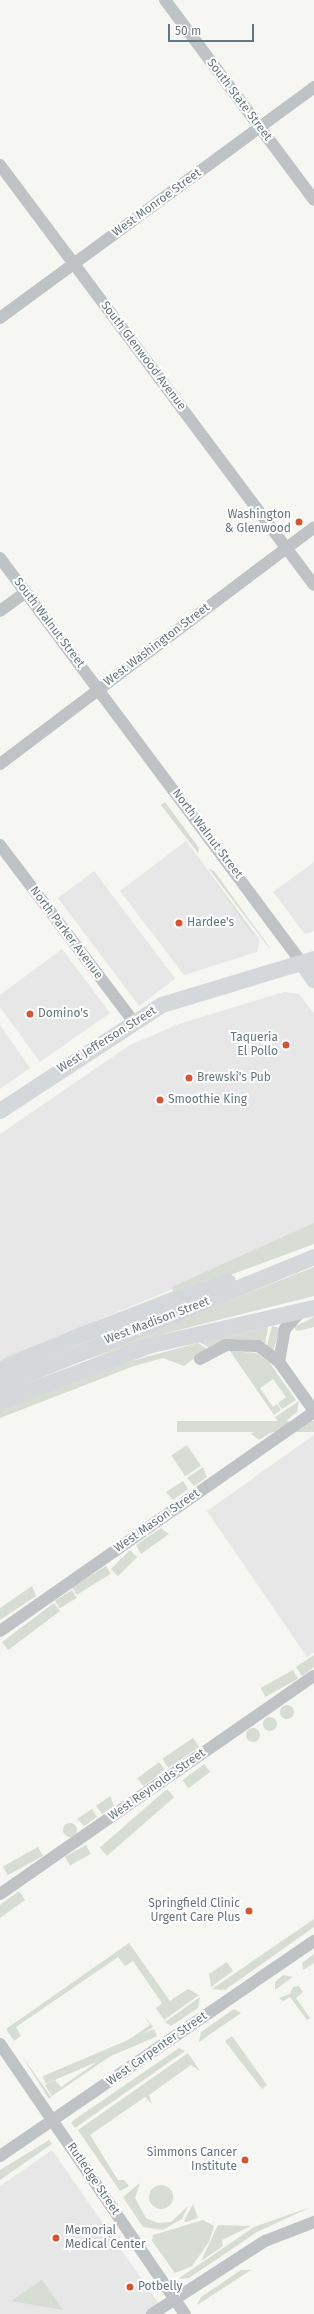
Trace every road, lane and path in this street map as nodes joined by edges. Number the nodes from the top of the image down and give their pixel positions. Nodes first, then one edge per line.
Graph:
1 (165, 0) edge
2 (314, 87) edge
3 (259, 127) junction
4 (0, 164) edge
5 (314, 200) edge
6 (74, 264) junction
7 (0, 318) edge
8 (314, 527) edge
9 (286, 548) junction
10 (0, 558) edge
11 (314, 585) edge
12 (26, 592) junction
13 (0, 611) edge
14 (99, 689) junction
15 (0, 764) edge
16 (0, 845) edge
17 (308, 961) edge
18 (314, 980) edge
19 (133, 1021) junction
20 (0, 1111) edge
21 (314, 1256) edge
22 (308, 1309) edge
23 (200, 1359) dead end
24 (279, 1362) junction
25 (0, 1370) edge
26 (0, 1386) edge
27 (0, 1402) edge
28 (314, 1411) edge
29 (0, 1631) edge
30 (314, 1676) edge
31 (0, 1894) edge
32 (314, 1941) edge
33 (0, 2044) edge
34 (54, 2121) junction
35 (0, 2156) edge
36 (314, 2222) edge
37 (175, 2300) junction
38 (152, 2314) edge
39 (185, 2314) edge

1 - 3 street, South State Street
2 - 3 street, West Monroe Street
3 - 5 street, South State Street
3 - 6 street, West Monroe Street
4 - 6 street, South Glenwood Avenue
6 - 7 street, West Monroe Street
6 - 9 street, South Glenwood Avenue
8 - 9 street, West Washington Street
9 - 11 street, South Glenwood Avenue
9 - 14 street, West Washington Street
10 - 12 street, South Walnut Street
12 - 13 street
12 - 14 street, South Walnut Street
14 - 15 street, West Washington Street
14 - 17 street, North Walnut Street
16 - 19 street, North Parker Avenue
17 - 18 main road, North Walnut Street
17 - 19 main road, West Jefferson Street
19 - 20 main road, West Jefferson Street
21 - 25 main road
21 - 26 main road, West Madison Street
22 - 24 street
22 - 27 main road
23 - 24 street
24 - 28 street
28 - 29 street, West Mason Street
30 - 31 street, West Reynolds Street
32 - 34 street, West Carpenter Street
33 - 34 street, Rutledge Street
34 - 35 street, West Carpenter Street
34 - 37 street, Rutledge Street
36 - 37 street
37 - 38 street
37 - 39 street, Rutledge Street

